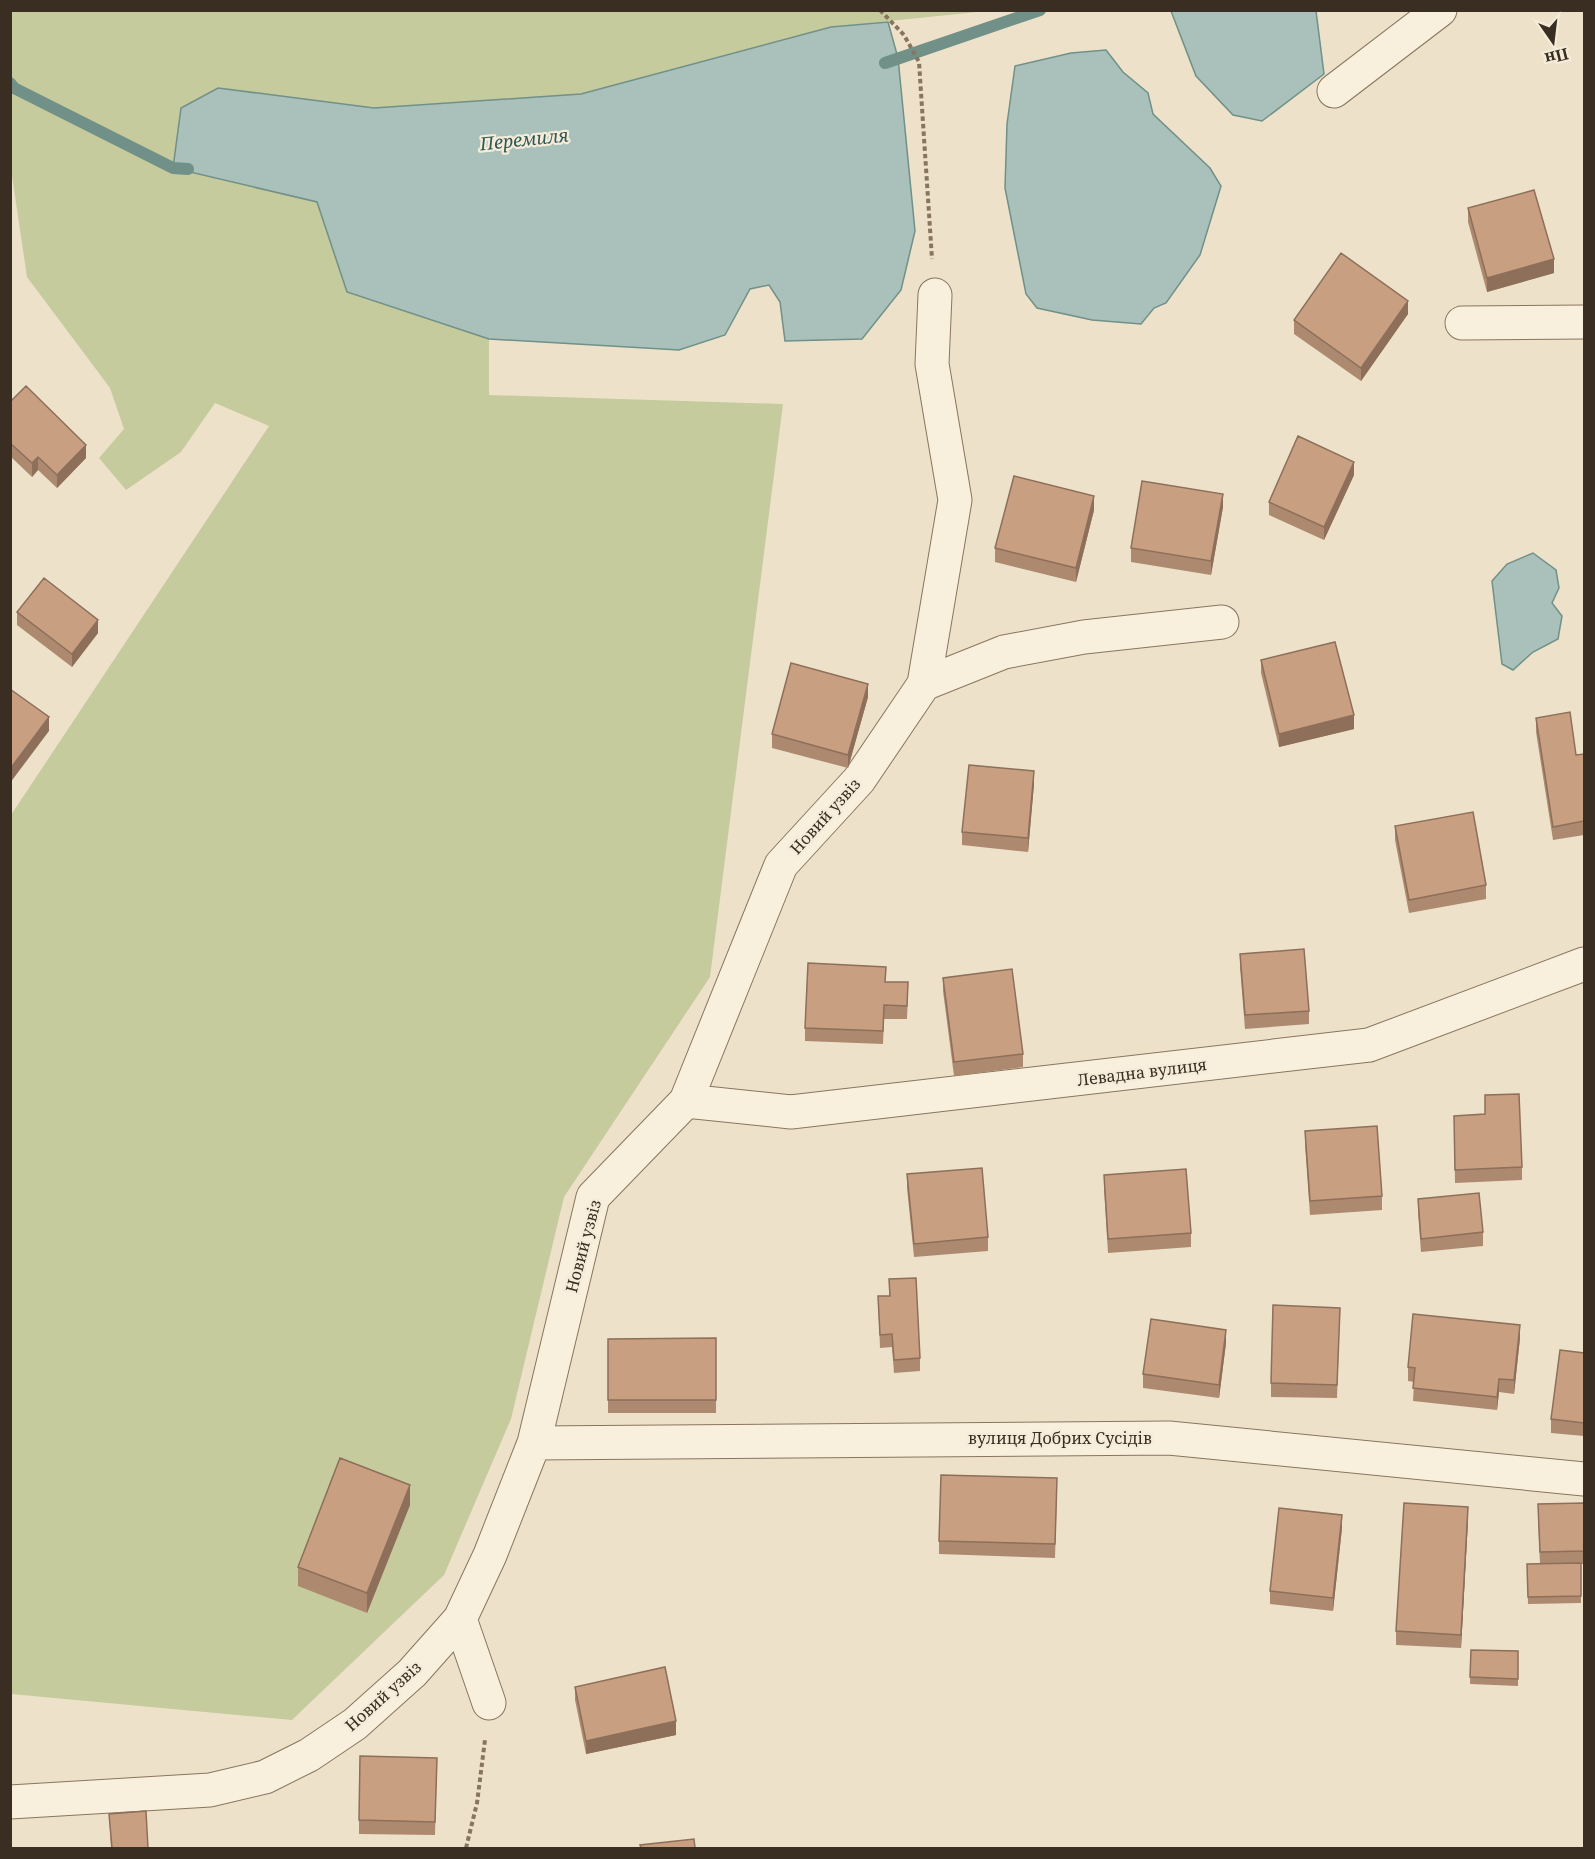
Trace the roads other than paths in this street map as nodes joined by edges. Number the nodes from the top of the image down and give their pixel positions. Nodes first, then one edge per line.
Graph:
1 (1440, 10) edge
2 (1334, 92) dead end
3 (935, 295) road end
4 (1584, 322) edge
5 (1462, 323) dead end
6 (1222, 622) dead end
7 (924, 684) junction
8 (1584, 964) edge
9 (686, 1101) junction
10 (534, 1443) junction
11 (1584, 1479) edge
12 (460, 1618) junction
13 (489, 1703) road end
14 (10, 1802) edge

1 - 2 street
3 - 7 street
4 - 5 street
6 - 7 street
7 - 9 street, Новий узвіз
8 - 9 street, Левадна вулиця
9 - 10 street, Новий узвіз
10 - 11 street, вулиця Добрих Сусідів
10 - 12 street, Новий узвіз
12 - 13 street
12 - 14 street, Новий узвіз

